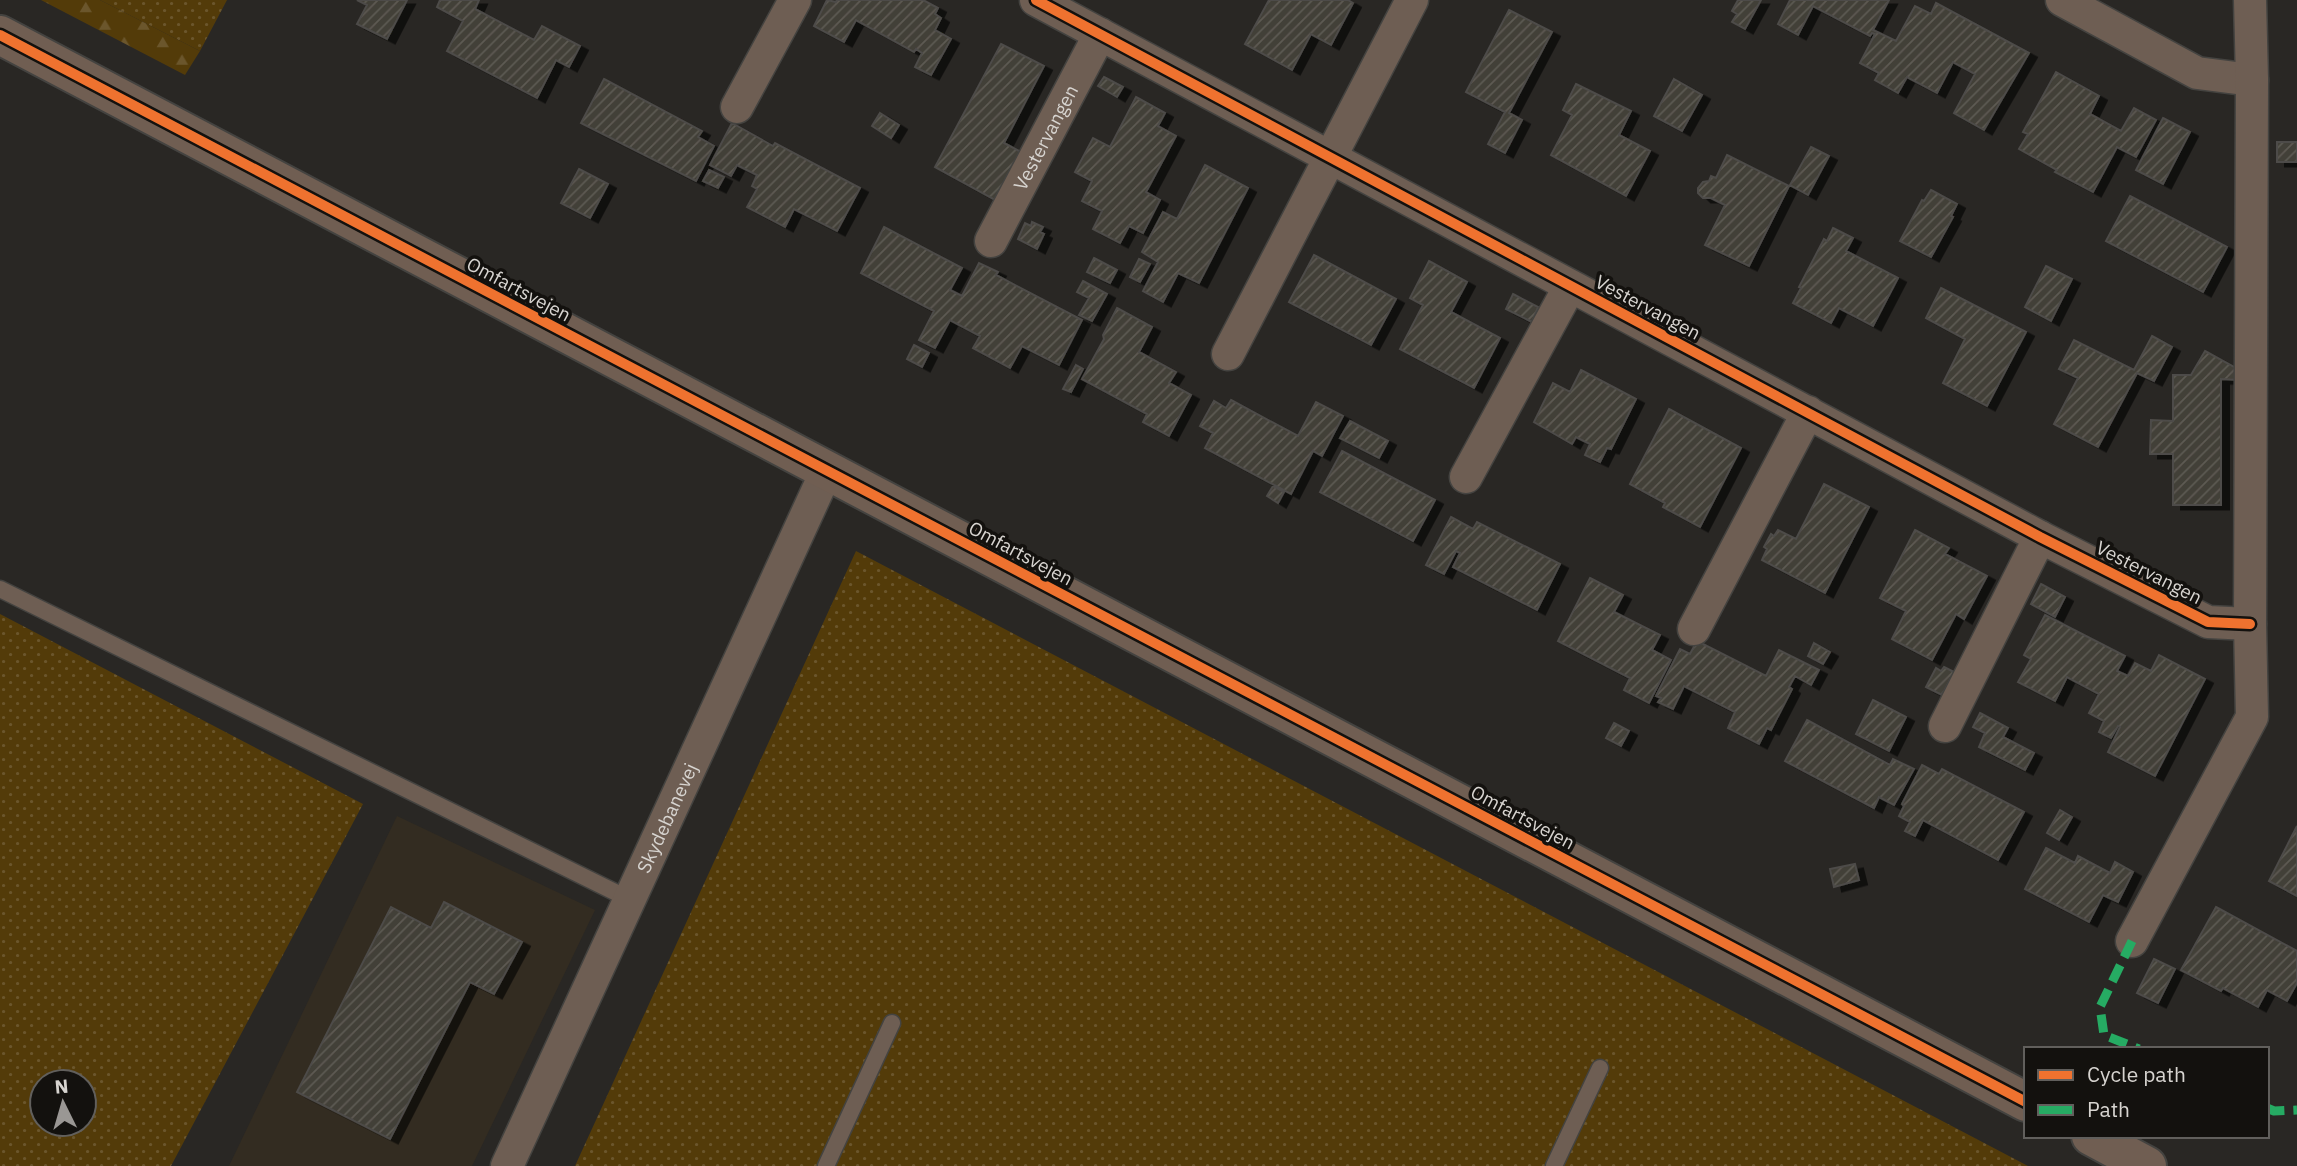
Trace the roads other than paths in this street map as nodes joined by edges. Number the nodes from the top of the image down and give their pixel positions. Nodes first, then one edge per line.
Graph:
1 (795, 0) edge
2 (1036, 0) edge
3 (1412, 0) edge
4 (2062, 0) edge
5 (2250, 0) edge
6 (1100, 34) junction
7 (0, 35) edge
8 (2252, 80) junction
9 (737, 107) dead end
10 (1332, 157) junction
11 (991, 241) dead end
12 (1570, 286) junction
13 (1228, 354) dead end
14 (1808, 412) junction
15 (827, 470) junction
16 (1466, 477) dead end
17 (2040, 537) junction
18 (0, 589) edge
19 (2250, 624) junction
20 (1694, 629) dead end
21 (1945, 726) dead end
22 (631, 900) junction
23 (2132, 941) dead end
24 (892, 1023) dead end
25 (1600, 1068) dead end
26 (2024, 1101) edge
27 (2095, 1138) edge
28 (508, 1166) edge
29 (826, 1166) edge
30 (1554, 1166) edge
31 (2147, 1166) edge

1 - 9 street
2 - 6 street, Vestervangen
3 - 10 street
4 - 8 street
5 - 8 street
6 - 10 street, Vestervangen
6 - 11 street, Vestervangen
7 - 15 main road, Omfartsvejen
8 - 19 street
10 - 12 street, Vestervangen
10 - 13 street
12 - 14 street, Vestervangen
12 - 16 street, Vestervangen
14 - 17 street, Vestervangen
14 - 20 street
15 - 22 street, Skydebanevej
15 - 26 main road, Omfartsvejen
17 - 19 street, Vestervangen
17 - 21 street
18 - 22 lane
19 - 23 street
22 - 28 street, Skydebanevej
24 - 29 lane
25 - 30 lane
27 - 31 main road

